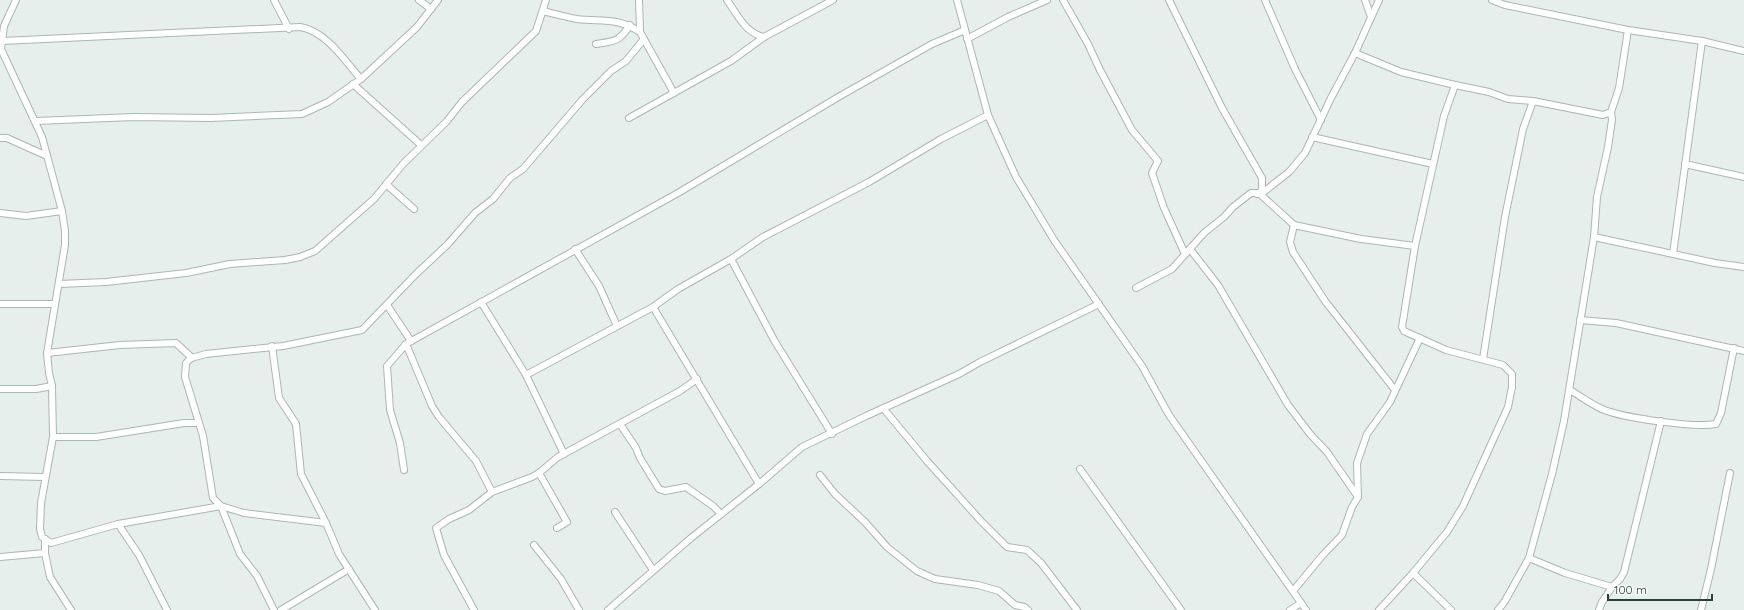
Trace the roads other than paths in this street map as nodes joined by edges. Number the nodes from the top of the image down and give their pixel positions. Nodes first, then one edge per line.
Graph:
1 (16, 0) edge
2 (274, 0) edge
3 (419, 0) edge
4 (438, 0) edge
5 (546, 0) edge
6 (727, 0) edge
7 (833, 0) edge
8 (956, 0) edge
9 (1047, 0) edge
10 (1063, 0) edge
11 (1169, 0) edge
12 (1266, 0) edge
13 (1365, 0) edge
14 (1379, 0) edge
15 (1492, 0) edge
16 (640, 1) edge
17 (431, 9) junction
18 (544, 11) junction
19 (1371, 17) junction
20 (630, 25) junction
21 (289, 29) junction
22 (965, 30) junction
23 (1628, 30) junction
24 (640, 32) junction
25 (764, 37) junction
26 (644, 39) junction
27 (967, 39) junction
28 (2, 41) junction
29 (1702, 41) junction
30 (596, 44) dead end
31 (0, 49) edge
32 (1744, 51) edge
33 (1355, 53) junction
34 (361, 79) junction
35 (353, 84) junction
36 (1455, 85) junction
37 (674, 93) junction
38 (1533, 101) junction
39 (1611, 112) junction
40 (988, 115) junction
41 (629, 118) dead end
42 (1321, 120) junction
43 (36, 121) junction
44 (1312, 137) junction
45 (0, 138) edge
46 (421, 145) junction
47 (47, 156) junction
48 (1433, 164) junction
49 (1685, 164) junction
50 (1744, 177) edge
51 (386, 184) junction
52 (1250, 193) junction
53 (1260, 194) junction
54 (414, 209) dead end
55 (62, 211) junction
56 (0, 213) edge
57 (1294, 225) junction
58 (1594, 238) junction
59 (1415, 246) junction
60 (575, 249) junction
61 (1188, 251) junction
62 (1673, 254) junction
63 (731, 259) junction
64 (1744, 267) edge
65 (59, 284) junction
66 (1136, 288) dead end
67 (481, 302) junction
68 (0, 304) edge
69 (55, 304) junction
70 (387, 304) junction
71 (1099, 304) junction
72 (653, 307) junction
73 (1580, 320) junction
74 (617, 326) junction
75 (1420, 338) junction
76 (409, 343) junction
77 (272, 346) junction
78 (1734, 348) junction
79 (1744, 350) edge
80 (47, 353) junction
81 (192, 358) junction
82 (1483, 359) junction
83 (526, 375) junction
84 (697, 379) junction
85 (52, 386) junction
86 (0, 389) edge
87 (1395, 390) junction
88 (1570, 390) junction
89 (883, 408) junction
90 (1661, 421) junction
91 (199, 423) junction
92 (620, 424) junction
93 (832, 434) junction
94 (53, 437) junction
95 (564, 454) junction
96 (1080, 469) dead end
97 (404, 470) dead end
98 (539, 472) junction
99 (1730, 473) dead end
100 (820, 475) dead end
101 (0, 476) edge
102 (45, 477) junction
103 (759, 484) junction
104 (492, 492) junction
105 (1358, 497) junction
106 (221, 506) junction
107 (615, 512) dead end
108 (721, 514) junction
109 (326, 523) junction
110 (118, 524) junction
111 (557, 528) dead end
112 (45, 539) junction
113 (534, 545) dead end
114 (45, 553) junction
115 (0, 557) edge
116 (1529, 558) junction
117 (349, 569) junction
118 (653, 570) junction
119 (1414, 573) junction
120 (1612, 587) junction
121 (1294, 592) junction
122 (1301, 603) junction
123 (1014, 608) edge
124 (70, 610) edge
125 (167, 610) edge
126 (274, 610) edge
127 (281, 610) edge
128 (375, 610) edge
129 (474, 610) edge
130 (579, 610) edge
131 (608, 610) edge
132 (1028, 610) edge
133 (1077, 610) edge
134 (1181, 610) edge
135 (1290, 610) edge
136 (1306, 610) edge
137 (1379, 610) edge
138 (1452, 610) edge
139 (1498, 610) edge
140 (1599, 610) edge
141 (1700, 610) edge

1 - 28 street
2 - 21 street
3 - 17 street
4 - 17 street
5 - 18 street
6 - 25 street
7 - 25 street
8 - 22 street
9 - 27 street
10 - 61 street
11 - 52 street
12 - 42 street
13 - 19 street
14 - 19 street
15 - 23 street
16 - 24 street
17 - 34 street
18 - 20 street
18 - 46 street
19 - 33 street
20 - 24 street
20 - 30 street
21 - 28 street
21 - 34 street
22 - 27 street
22 - 60 street
23 - 29 street
23 - 39 street
24 - 26 street
25 - 37 street
26 - 37 street
26 - 70 street
27 - 40 street
28 - 31 street
29 - 32 street
29 - 49 street
31 - 43 street
33 - 36 street
33 - 42 street
34 - 35 street
35 - 43 street
35 - 46 street
36 - 38 street
36 - 48 street
37 - 41 street
38 - 39 street
38 - 82 street
39 - 58 street
40 - 63 street
40 - 71 street
42 - 44 street
43 - 47 street
44 - 48 street
44 - 53 street
45 - 47 street
46 - 51 street
47 - 55 street
48 - 59 street
49 - 50 street
49 - 62 street
51 - 54 street
51 - 65 street
52 - 53 street
52 - 61 street
53 - 57 street
55 - 56 street
55 - 65 street
57 - 59 street
57 - 87 street
58 - 62 street
58 - 73 street
59 - 75 street
60 - 67 street
60 - 74 street
61 - 66 street
61 - 105 street
62 - 64 street
63 - 72 street
63 - 93 street
65 - 69 street
67 - 76 street
67 - 83 street
68 - 69 street
69 - 80 street
70 - 76 street
70 - 77 street
71 - 89 street
71 - 121 street
72 - 74 street
72 - 84 street
73 - 78 street
73 - 88 street
74 - 83 street
75 - 82 street
75 - 87 street
76 - 97 street
76 - 104 street
77 - 81 street
77 - 109 street
78 - 79 street
78 - 90 street
80 - 81 street
80 - 85 street
81 - 91 street
82 - 119 street
83 - 95 street
84 - 92 street
84 - 103 street
85 - 86 street
85 - 94 street
87 - 105 street
88 - 90 street
88 - 116 street
89 - 93 street
89 - 133 street
90 - 120 street
91 - 94 street
91 - 106 street
92 - 95 street
92 - 108 street
93 - 103 street
94 - 102 street
95 - 98 street
96 - 134 street
98 - 104 street
98 - 111 street
99 - 141 street
100 - 123 street
101 - 102 street
102 - 112 street
103 - 108 street
104 - 129 street
105 - 121 street
106 - 109 street
106 - 110 street
106 - 126 street
107 - 118 street
108 - 118 street
109 - 117 street
110 - 112 street
110 - 125 street
112 - 114 street
113 - 130 street
114 - 115 street
114 - 124 street
116 - 120 street
116 - 139 street
117 - 127 street
117 - 128 street
118 - 131 street
119 - 137 street
119 - 138 street
120 - 140 street
121 - 122 street
122 - 135 street
122 - 136 street
123 - 132 street

